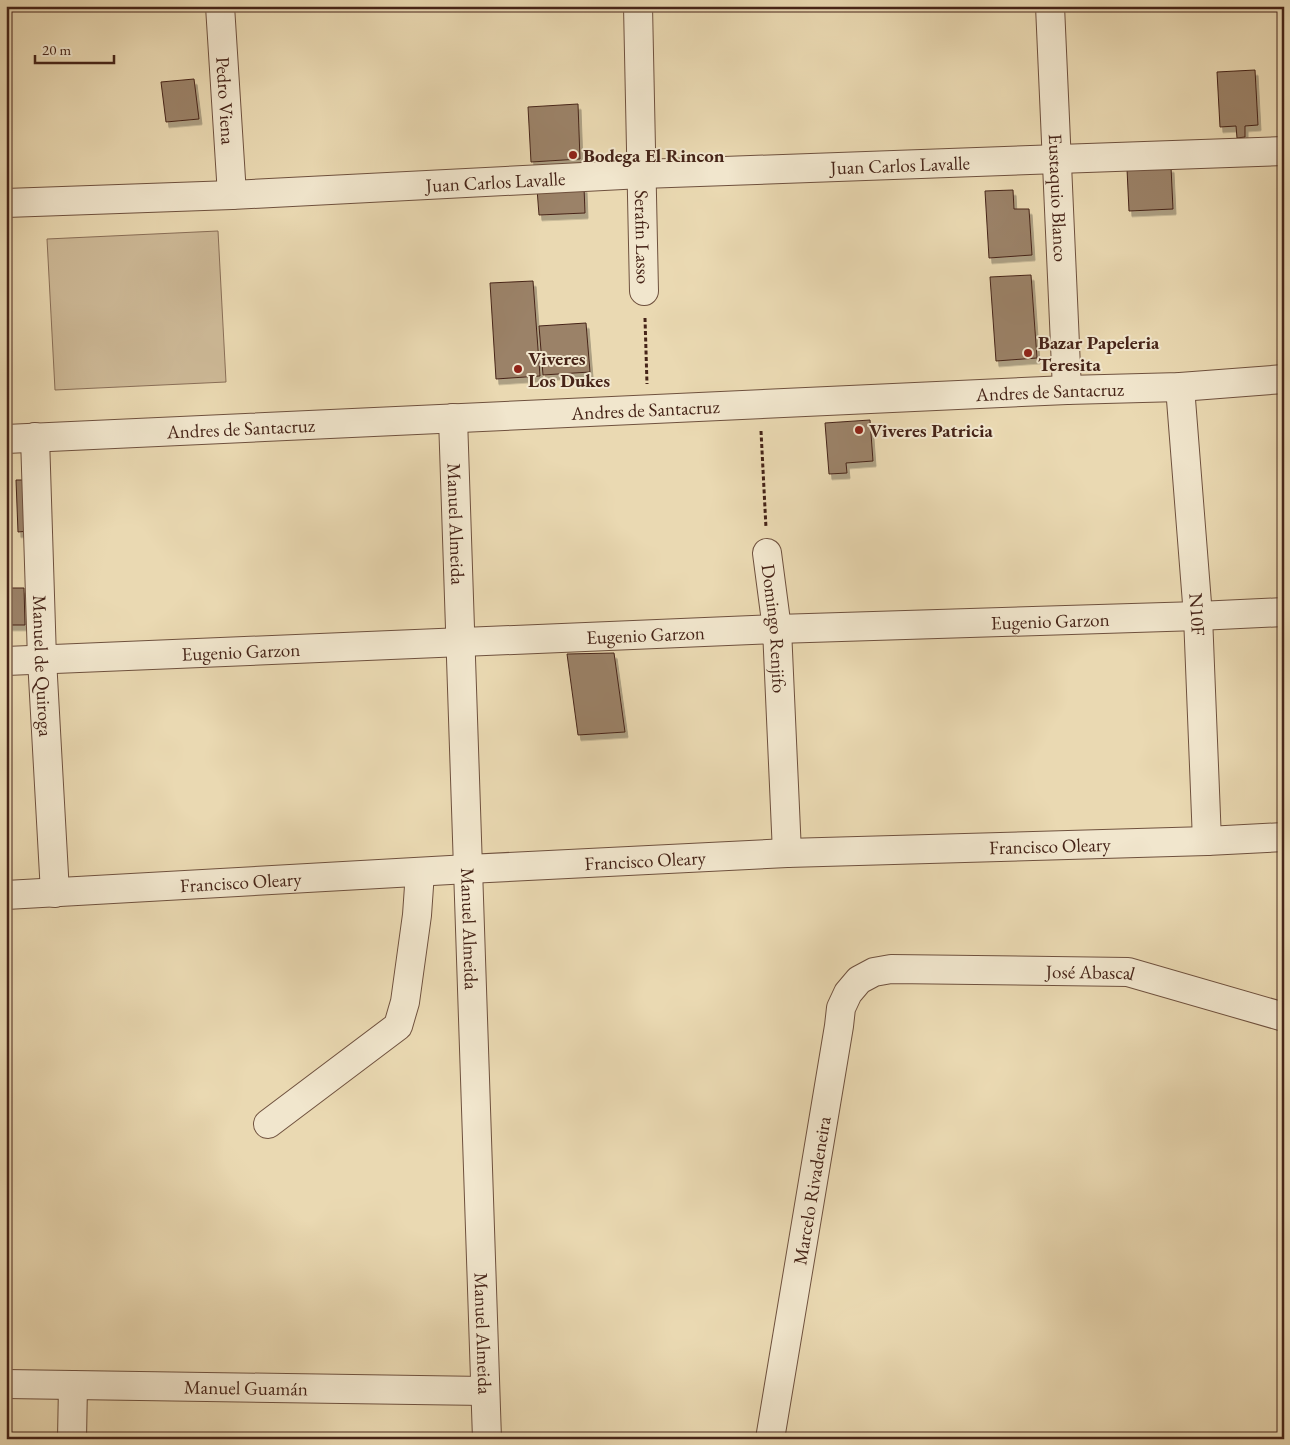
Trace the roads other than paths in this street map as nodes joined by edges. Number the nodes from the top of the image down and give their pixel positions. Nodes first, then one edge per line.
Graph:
1 (220, 6) edge
2 (638, 6) edge
3 (1050, 6) edge
4 (1284, 151) edge
5 (1057, 160) junction
6 (642, 174) junction
7 (232, 195) junction
8 (6, 203) edge
9 (644, 291) road end
10 (1284, 379) edge
11 (1180, 387) junction
12 (1067, 390) junction
13 (453, 418) junction
14 (36, 438) junction
15 (6, 439) edge
16 (767, 553) road end
17 (1284, 612) edge
18 (1198, 616) junction
19 (777, 628) junction
20 (461, 641) junction
21 (42, 659) junction
22 (6, 661) edge
23 (1284, 837) edge
24 (1207, 841) junction
25 (787, 853) junction
26 (468, 869) junction
27 (420, 872) junction
28 (56, 893) junction
29 (6, 895) edge
30 (891, 969) joint
31 (1284, 1017) edge
32 (268, 1124) dead end
33 (6, 1384) edge
34 (73, 1385) junction
35 (485, 1391) junction
36 (72, 1439) edge
37 (487, 1439) edge
38 (770, 1439) edge

1 - 7 street, Pedro Viena
2 - 6 street, Serafin Lasso
3 - 5 street, Eustaquio Blanco
4 - 5 street, Juan Carlos Lavalle
5 - 6 street, Juan Carlos Lavalle
5 - 12 street, Eustaquio Blanco
6 - 7 street, Juan Carlos Lavalle
6 - 9 street, Serafin Lasso
7 - 8 street, Juan Carlos Lavalle
10 - 11 street, Andres de Santacruz
11 - 12 street, Andres de Santacruz
11 - 18 street, N10F
12 - 13 street, Andres de Santacruz
13 - 14 street, Andres de Santacruz
13 - 20 street, Manuel Almeida
14 - 15 street, Andres de Santacruz
14 - 21 street, Manuel de Quiroga
16 - 19 street, Domingo Renjifo
17 - 18 street, Eugenio Garzon
18 - 19 street, Eugenio Garzon
18 - 24 street, N10F
19 - 20 street, Eugenio Garzon
19 - 25 street, Domingo Renjifo
20 - 21 street, Eugenio Garzon
20 - 26 street, Manuel Almeida
21 - 22 street, Eugenio Garzon
21 - 28 street, Manuel de Quiroga
23 - 24 street, Francisco Oleary
24 - 25 street, Francisco Oleary
25 - 26 street, Francisco Oleary
26 - 27 street, Francisco Oleary
26 - 35 street, Manuel Almeida
27 - 28 street, Francisco Oleary
27 - 32 street
28 - 29 street, Francisco Oleary
30 - 31 street, José Abascal
30 - 38 street, Marcelo Rivadeneira
33 - 34 street, Manuel Guamán
34 - 35 street, Manuel Guamán
34 - 36 street
35 - 37 street, Manuel Almeida

